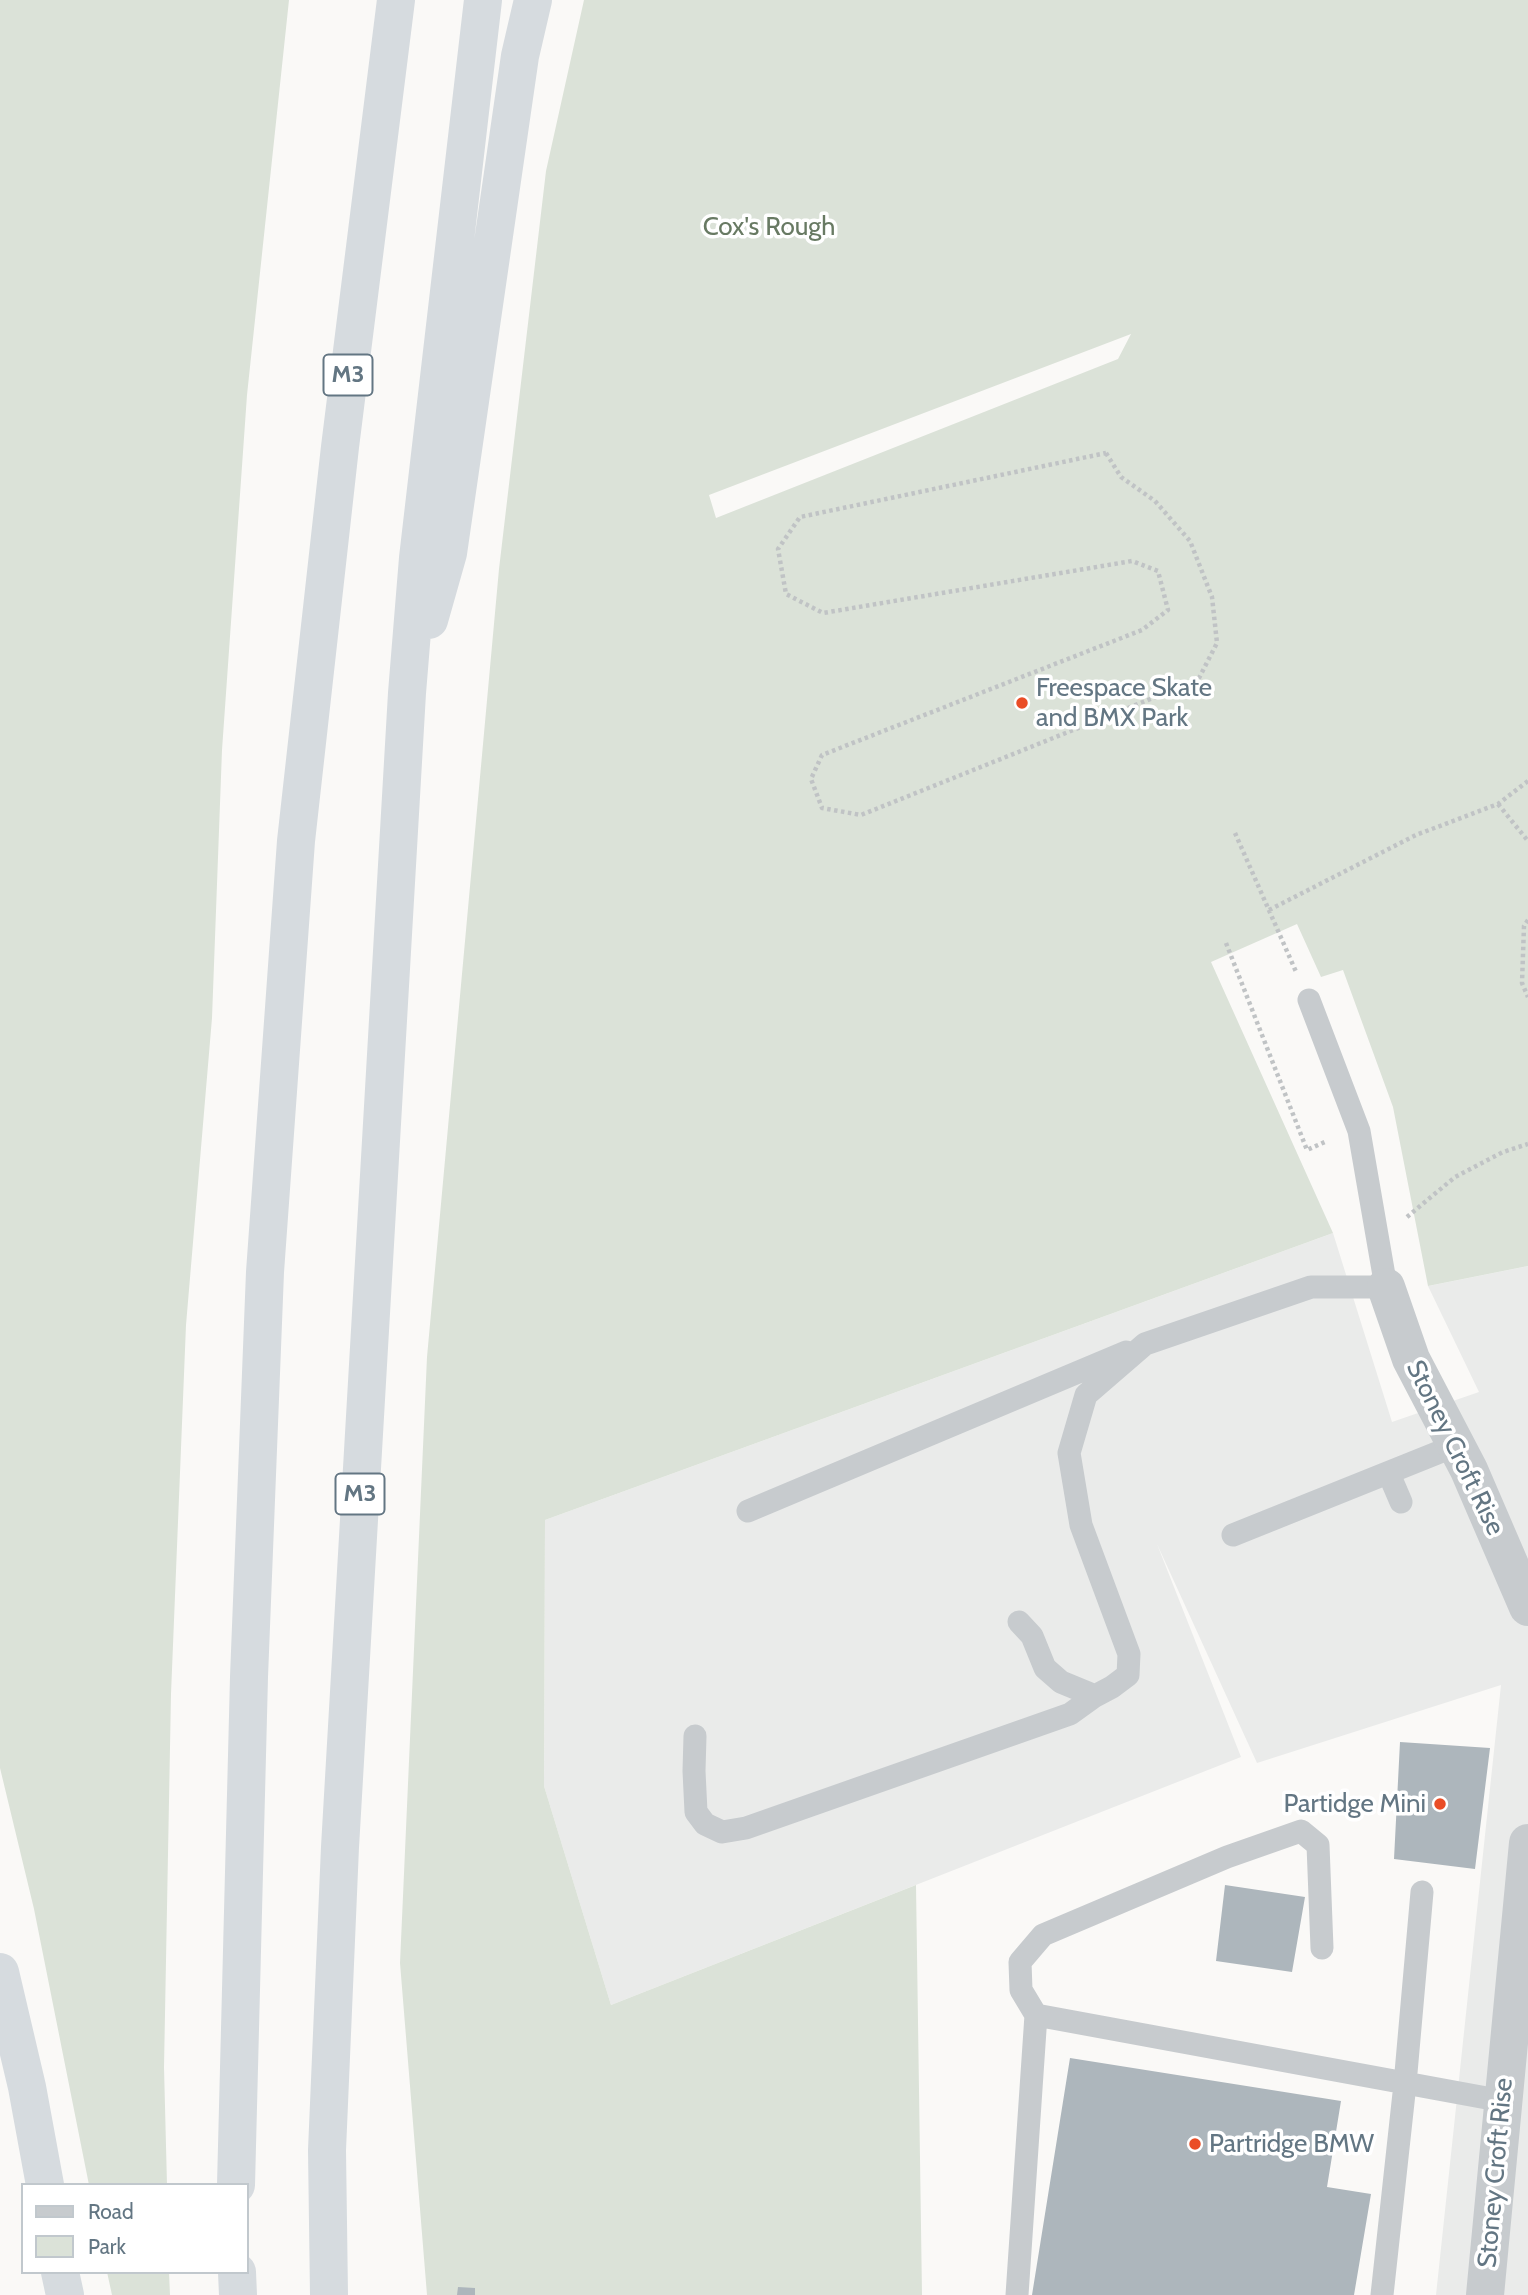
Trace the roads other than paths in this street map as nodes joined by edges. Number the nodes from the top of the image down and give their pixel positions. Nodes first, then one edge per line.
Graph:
1 (396, 0) edge
2 (483, 0) edge
3 (533, 0) edge
4 (407, 693) junction
5 (1309, 1000) road end
6 (1386, 1287) junction
7 (1145, 1343) junction
8 (1457, 1445) junction
9 (1389, 1474) junction
10 (1401, 1502) dead end
11 (748, 1511) dead end
12 (1233, 1535) dead end
13 (1528, 1607) edge
14 (1019, 1622) dead end
15 (1095, 1696) junction
16 (695, 1736) dead end
17 (1528, 1843) edge
18 (1422, 1892) dead end
19 (1322, 1948) dead end
20 (0, 1972) edge
21 (1036, 2015) junction
22 (1405, 2084) junction
23 (1503, 2101) junction
24 (45, 2183) edge
25 (236, 2183) edge
26 (60, 2274) edge
27 (237, 2274) edge
28 (65, 2295) edge
29 (237, 2295) edge
30 (329, 2295) edge
31 (1017, 2295) edge
32 (1382, 2295) edge
33 (1485, 2295) edge

1 - 25 highway, M3
2 - 4 highway, M3
3 - 4 highway, M3
4 - 30 highway, M3
5 - 6 lane
6 - 7 lane
6 - 8 street, Stoney Croft Rise
7 - 11 lane
7 - 15 lane
8 - 9 lane
8 - 13 street, Stoney Croft Rise
9 - 10 lane
9 - 12 lane
14 - 15 lane
15 - 16 lane
17 - 23 street, Stoney Croft Rise
18 - 22 lane
19 - 21 lane
20 - 24 highway
21 - 22 lane
21 - 31 lane
22 - 23 lane
22 - 32 lane
23 - 33 street, Stoney Croft Rise
26 - 28 highway
27 - 29 highway

